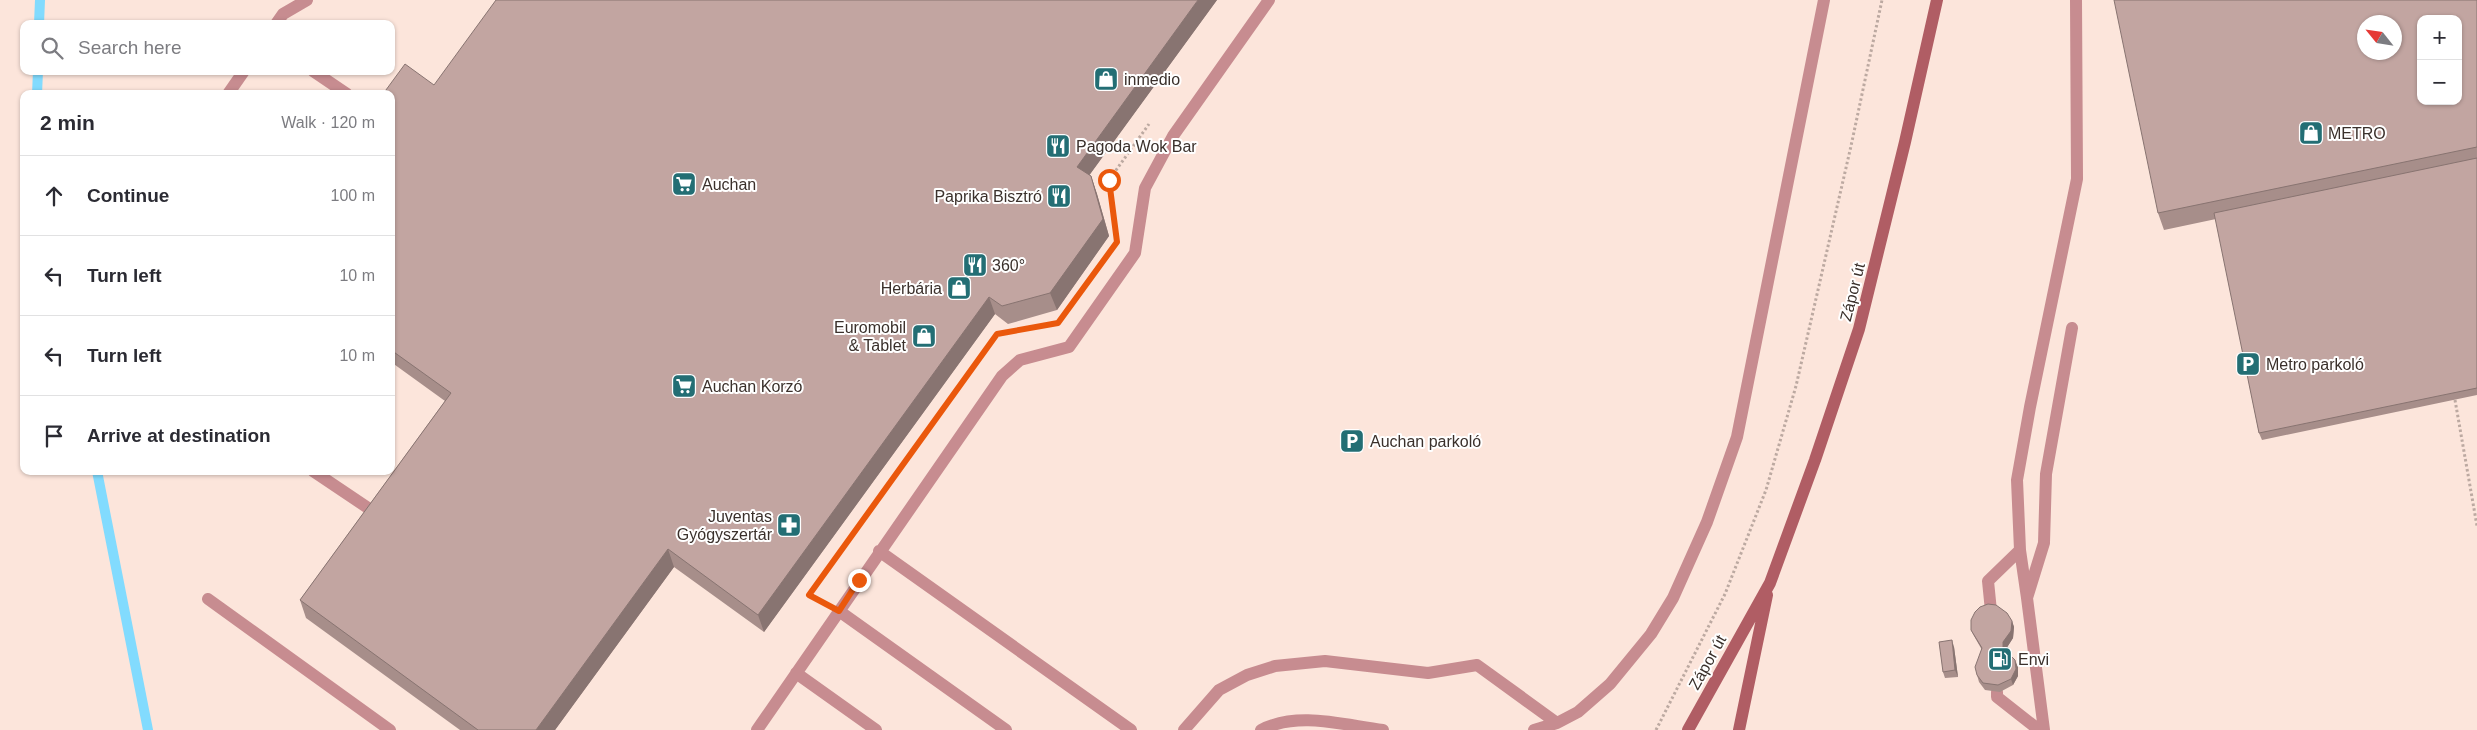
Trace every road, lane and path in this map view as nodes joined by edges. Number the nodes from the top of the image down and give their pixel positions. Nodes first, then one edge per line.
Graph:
1 (307, 0) edge
2 (1270, 0) edge
3 (1824, 0) edge
4 (1882, 0) edge
5 (1936, 0) edge
6 (2076, 0) edge
7 (278, 20) edge
8 (241, 75) edge
9 (320, 75) edge
10 (231, 90) edge
11 (341, 90) edge
12 (1154, 118) dead end
13 (1115, 224) dead end
14 (1049, 325) dead end
15 (2072, 328) dead end
16 (2455, 400) edge
17 (319, 475) edge
18 (380, 516) edge
19 (2477, 526) edge
20 (2020, 550) junction
21 (879, 551) junction
22 (1770, 583) junction
23 (2027, 598) junction
24 (208, 599) dead end
25 (839, 611) junction
26 (1990, 611) edge
27 (796, 673) junction
28 (1997, 692) edge
29 (1557, 723) junction
30 (390, 730) edge
31 (757, 730) edge
32 (876, 730) edge
33 (1006, 730) edge
34 (1131, 730) edge
35 (1184, 730) edge
36 (1261, 730) edge
37 (1383, 730) edge
38 (1534, 730) edge
39 (1656, 730) edge
40 (1688, 730) edge
41 (1739, 730) edge
42 (2038, 730) edge
43 (2044, 730) edge

1 - 7 lane
2 - 21 lane
3 - 29 lane
4 - 39 path
5 - 22 street, Zápor út
6 - 20 lane
8 - 10 lane
9 - 11 lane
12 - 13 path
14 - 25 path
15 - 23 lane
16 - 19 path
17 - 18 lane
20 - 23 lane
20 - 26 lane
21 - 25 lane
21 - 34 lane
22 - 40 street, Zápor út
22 - 41 street, Zápor út
23 - 43 lane
24 - 30 lane
25 - 27 lane
25 - 33 lane
27 - 31 lane
27 - 32 lane
28 - 42 lane
29 - 35 lane
29 - 38 lane
36 - 37 lane

